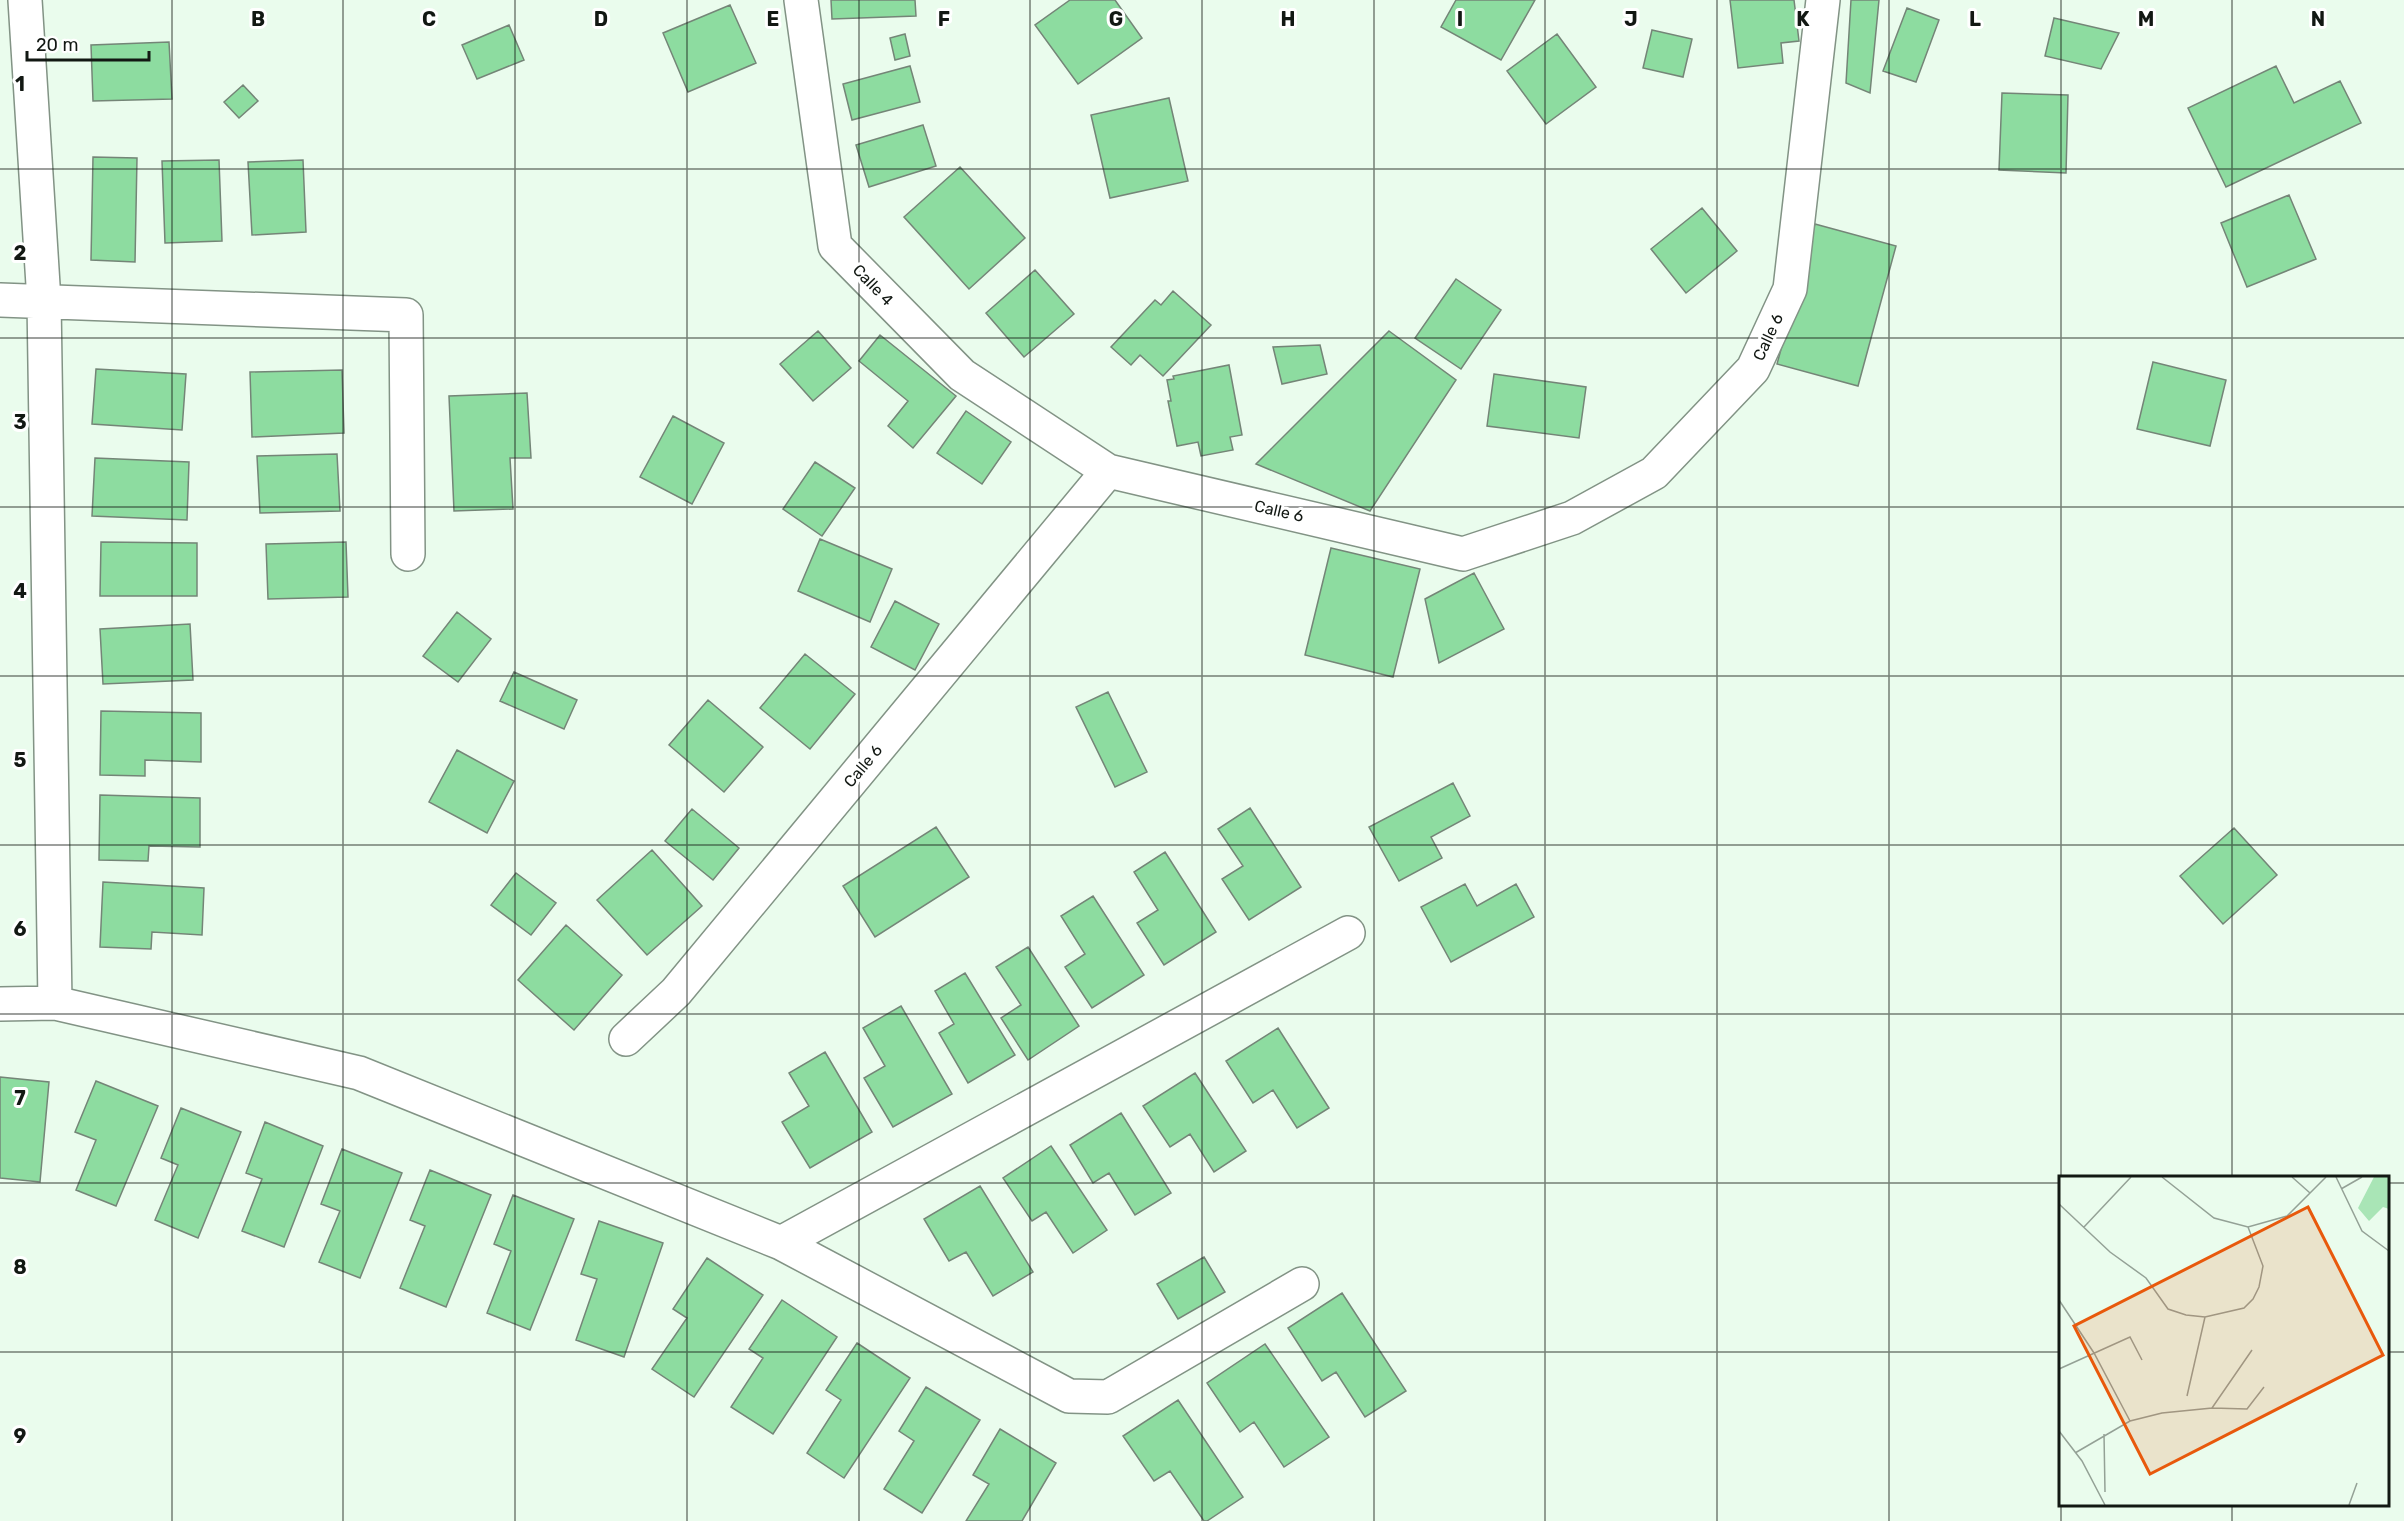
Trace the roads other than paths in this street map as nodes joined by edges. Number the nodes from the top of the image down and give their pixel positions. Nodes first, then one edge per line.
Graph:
1 (25, 0) edge
2 (801, 0) edge
3 (1823, 0) edge
4 (0, 300) edge
5 (44, 301) junction
6 (1108, 471) junction
7 (408, 554) dead end
8 (1348, 933) dead end
9 (56, 1003) junction
10 (0, 1004) edge
11 (626, 1039) dead end
12 (781, 1243) junction
13 (1302, 1284) dead end

1 - 5 street
2 - 6 street, Calle 4
3 - 6 street, Calle 6
4 - 5 street
5 - 7 street
5 - 9 street
6 - 11 street, Calle 6
8 - 12 street
9 - 10 street
9 - 12 street
12 - 13 street

